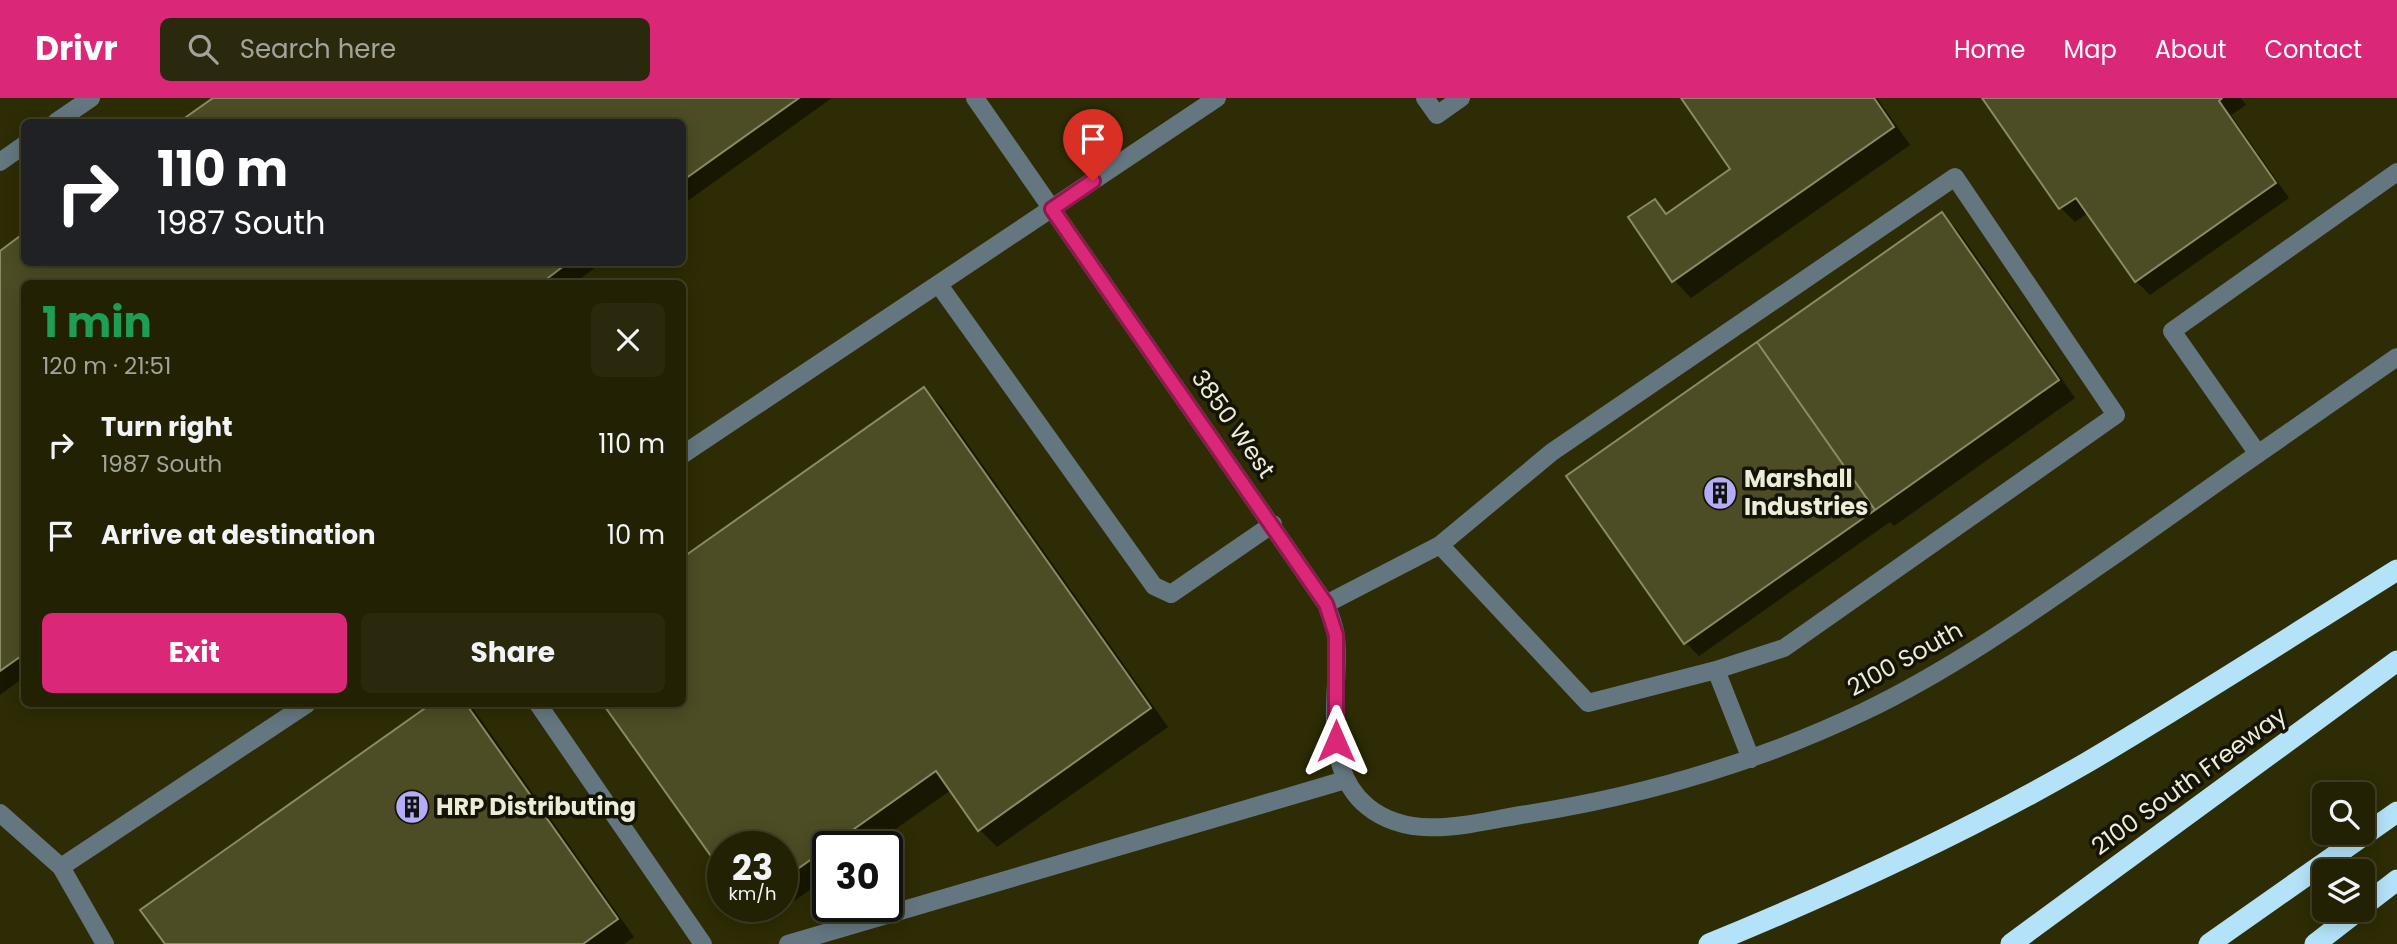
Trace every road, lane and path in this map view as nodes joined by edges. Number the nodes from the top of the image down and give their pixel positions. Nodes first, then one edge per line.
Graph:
1 (91, 98) edge
2 (975, 98) edge
3 (1217, 98) edge
4 (1425, 98) edge
5 (1461, 98) edge
6 (60, 119) edge
7 (21, 147) edge
8 (0, 162) edge
9 (2397, 172) edge
10 (1052, 209) junction
11 (939, 285) junction
12 (2397, 357) edge
13 (686, 452) edge
14 (2258, 454) junction
15 (1273, 524) junction
16 (1440, 545) junction
17 (2397, 570) edge
18 (1326, 604) junction
19 (2397, 661) edge
20 (1717, 670) junction
21 (302, 707) edge
22 (540, 707) edge
23 (1751, 759) junction
24 (1345, 780) junction
25 (1368, 807) joint
26 (2397, 812) edge
27 (0, 813) edge
28 (61, 867) junction
29 (2397, 880) edge
30 (2375, 898) edge
31 (2344, 922) edge
32 (105, 944) edge
33 (703, 944) edge
34 (788, 944) edge
35 (1709, 944) edge
36 (2011, 944) edge
37 (2209, 944) edge
38 (2315, 944) edge

1 - 6 street
2 - 10 street, 3850 West
3 - 10 street
4 - 5 street
7 - 8 street
9 - 14 street
10 - 11 street
10 - 15 street, 3850 West
11 - 13 street
11 - 15 street
12 - 14 street, 2100 South
14 - 23 street, 2100 South
15 - 18 street, 3850 West
16 - 18 street
16 - 20 street
16 - 20 street
17 - 35 highway
18 - 24 street, 3850 West
19 - 36 highway, 2100 South Freeway
20 - 23 street
21 - 28 street
22 - 33 street
23 - 25 street, 2100 South
24 - 25 street, 3850 West
24 - 34 street
26 - 37 highway
27 - 28 street
28 - 32 street
29 - 30 highway
31 - 38 highway

